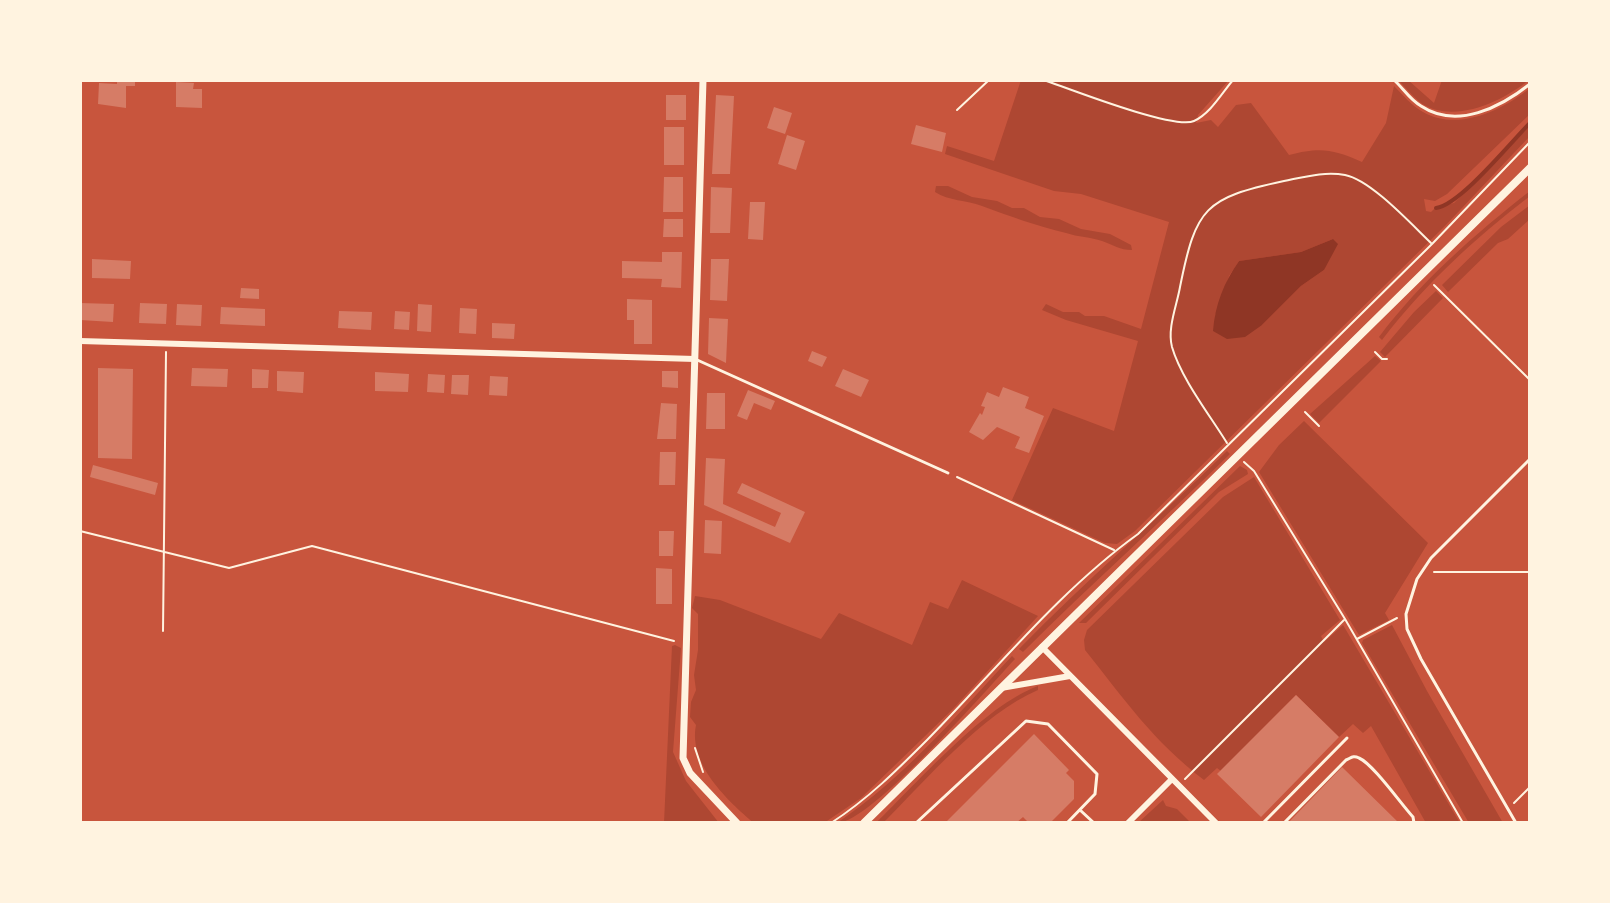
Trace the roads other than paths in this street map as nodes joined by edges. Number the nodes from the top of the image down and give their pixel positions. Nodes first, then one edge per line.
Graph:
1 (703, 80) edge
2 (1394, 80) edge
3 (1530, 84) edge
4 (1530, 168) edge
5 (1526, 177) edge
6 (80, 341) edge
7 (695, 359) junction
8 (1530, 459) edge
9 (948, 473) road end
10 (1042, 647) junction
11 (1070, 676) junction
12 (1001, 688) junction
13 (1347, 738) dead end
14 (1172, 779) junction
15 (1080, 810) junction
16 (737, 823) edge
17 (864, 823) edge
18 (916, 823) edge
19 (1067, 823) edge
20 (1094, 823) edge
21 (1128, 823) edge
22 (1216, 823) edge
23 (1263, 823) edge
24 (1284, 823) edge
25 (1414, 823) edge
26 (1516, 823) edge

1 - 7 street
2 - 3 lane
4 - 5 main road
5 - 10 main road
6 - 7 street
7 - 9 lane
7 - 16 street
8 - 26 lane
10 - 11 street
10 - 12 main road
11 - 12 street
11 - 14 street
12 - 17 main road
13 - 23 lane
14 - 21 street
14 - 22 street
15 - 18 lane
15 - 19 lane
15 - 20 lane
24 - 25 lane

